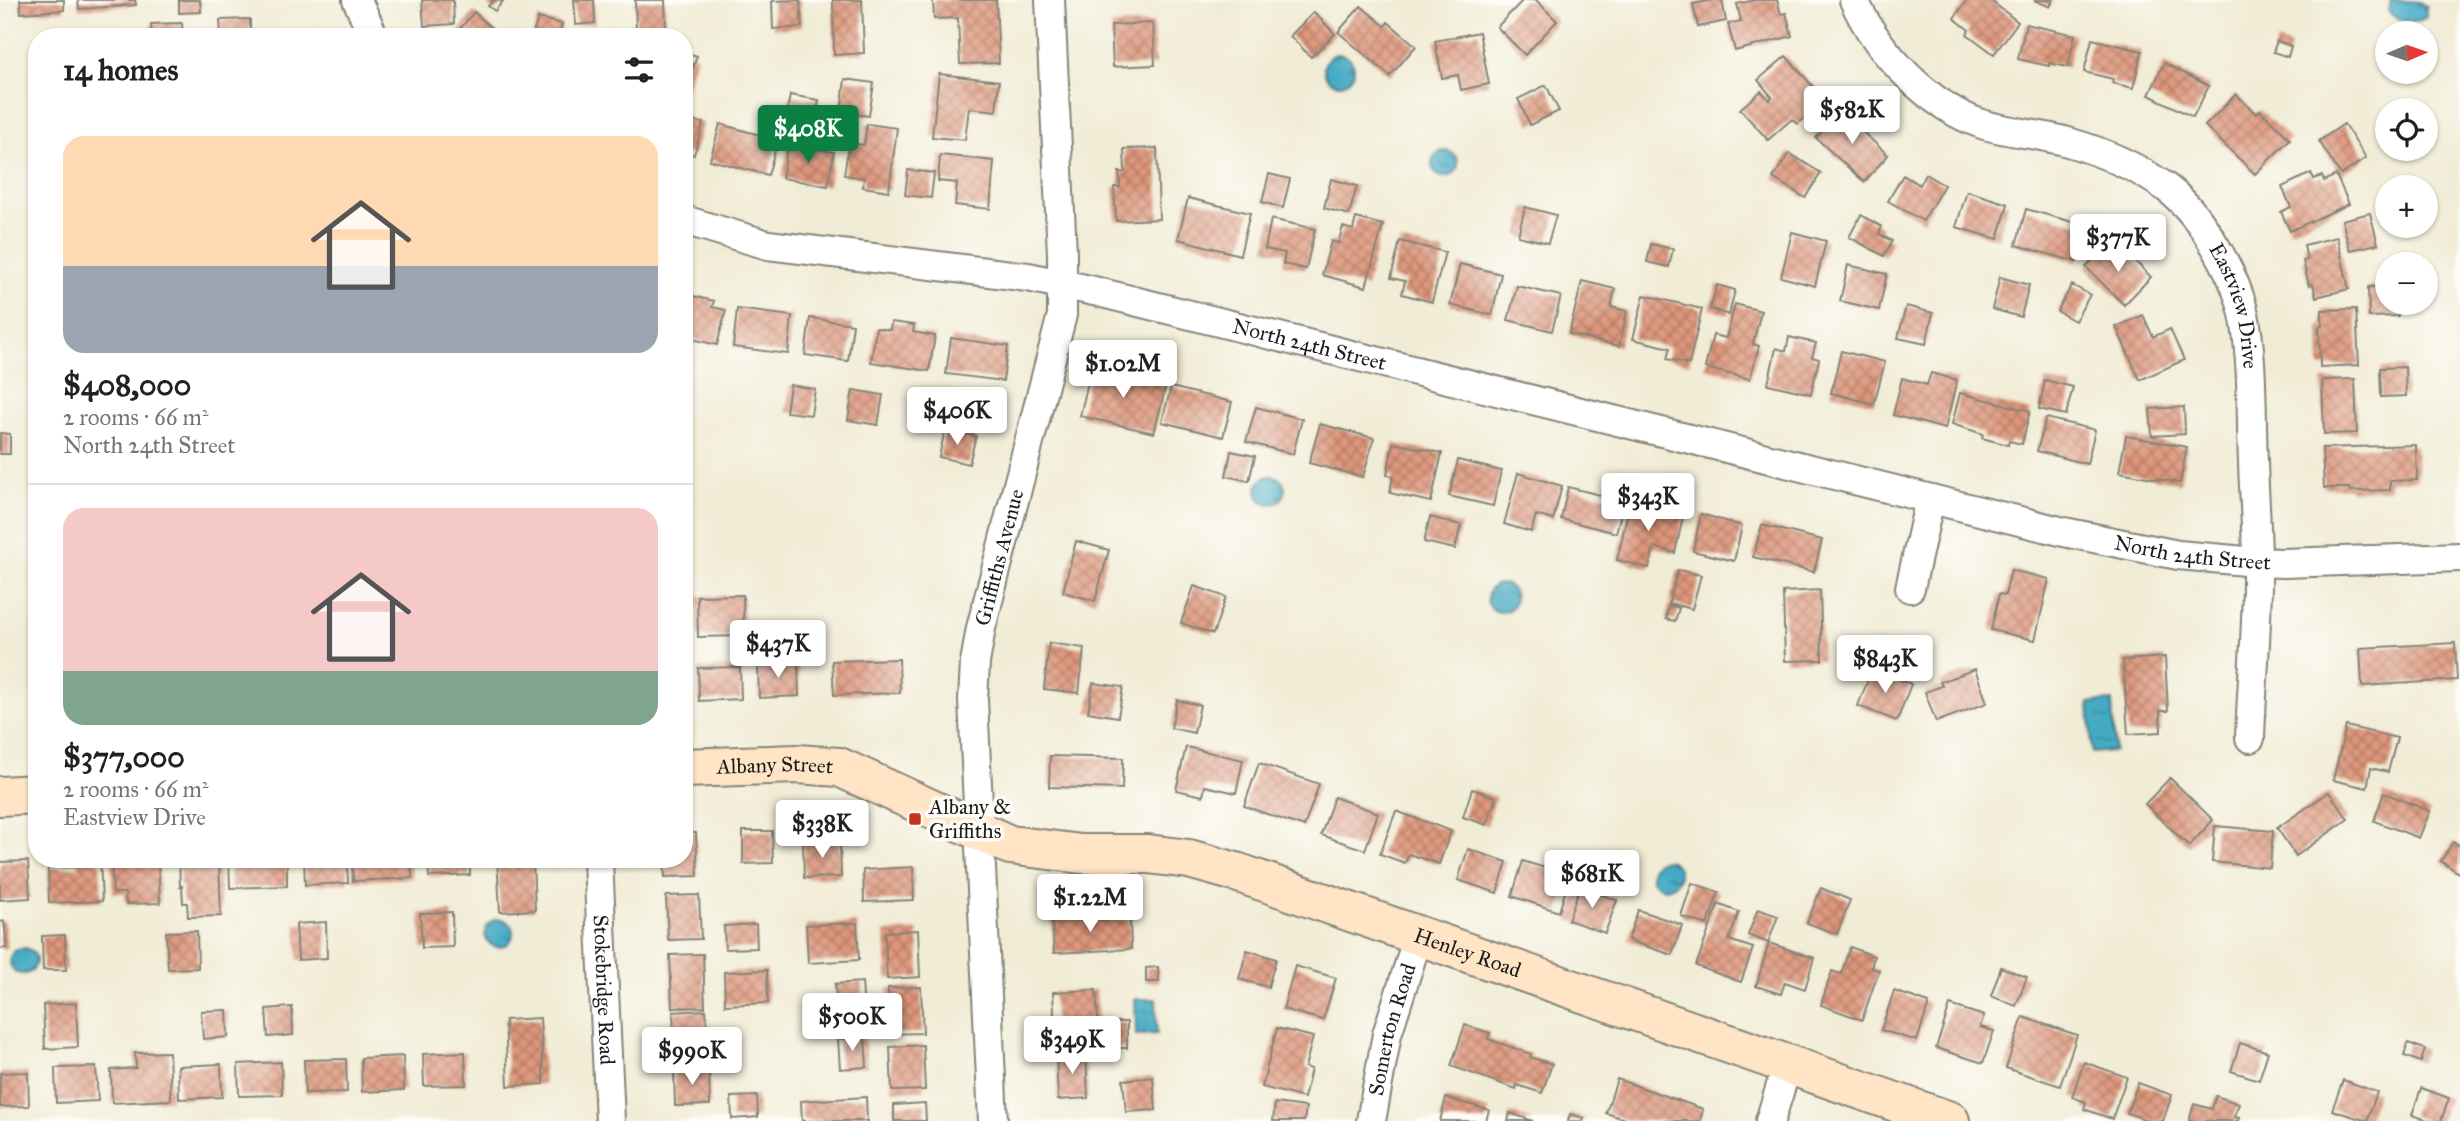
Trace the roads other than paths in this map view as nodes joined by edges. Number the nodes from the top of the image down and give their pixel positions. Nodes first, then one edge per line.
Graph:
1 (358, 0) edge
2 (1050, 0) edge
3 (1854, 0) edge
4 (370, 28) edge
5 (693, 223) edge
6 (1061, 285) junction
7 (1930, 499) junction
8 (2460, 557) edge
9 (2258, 562) junction
10 (1910, 588) dead end
11 (2250, 738) dead end
12 (693, 768) edge
13 (28, 794) edge
14 (0, 796) edge
15 (978, 831) junction
16 (598, 868) edge
17 (1418, 937) junction
18 (1788, 1063) junction
19 (610, 1121) edge
20 (993, 1121) edge
21 (1371, 1121) edge
22 (1770, 1121) edge
23 (1950, 1121) edge

1 - 4 street
2 - 6 street, Griffiths Avenue
3 - 9 street, Eastview Drive
5 - 6 street, North 24th Street
6 - 7 street, North 24th Street
6 - 15 street, Griffiths Avenue
7 - 9 street, North 24th Street
7 - 10 street
8 - 9 street, North 24th Street
9 - 11 street, Eastview Drive
12 - 15 street, Albany Street
13 - 14 street
15 - 17 street, Henley Road
15 - 20 street, Griffiths Avenue
16 - 19 street, Stokebridge Road
17 - 18 street, Henley Road
17 - 21 street, Somerton Road
18 - 22 street
18 - 23 street, Henley Road

